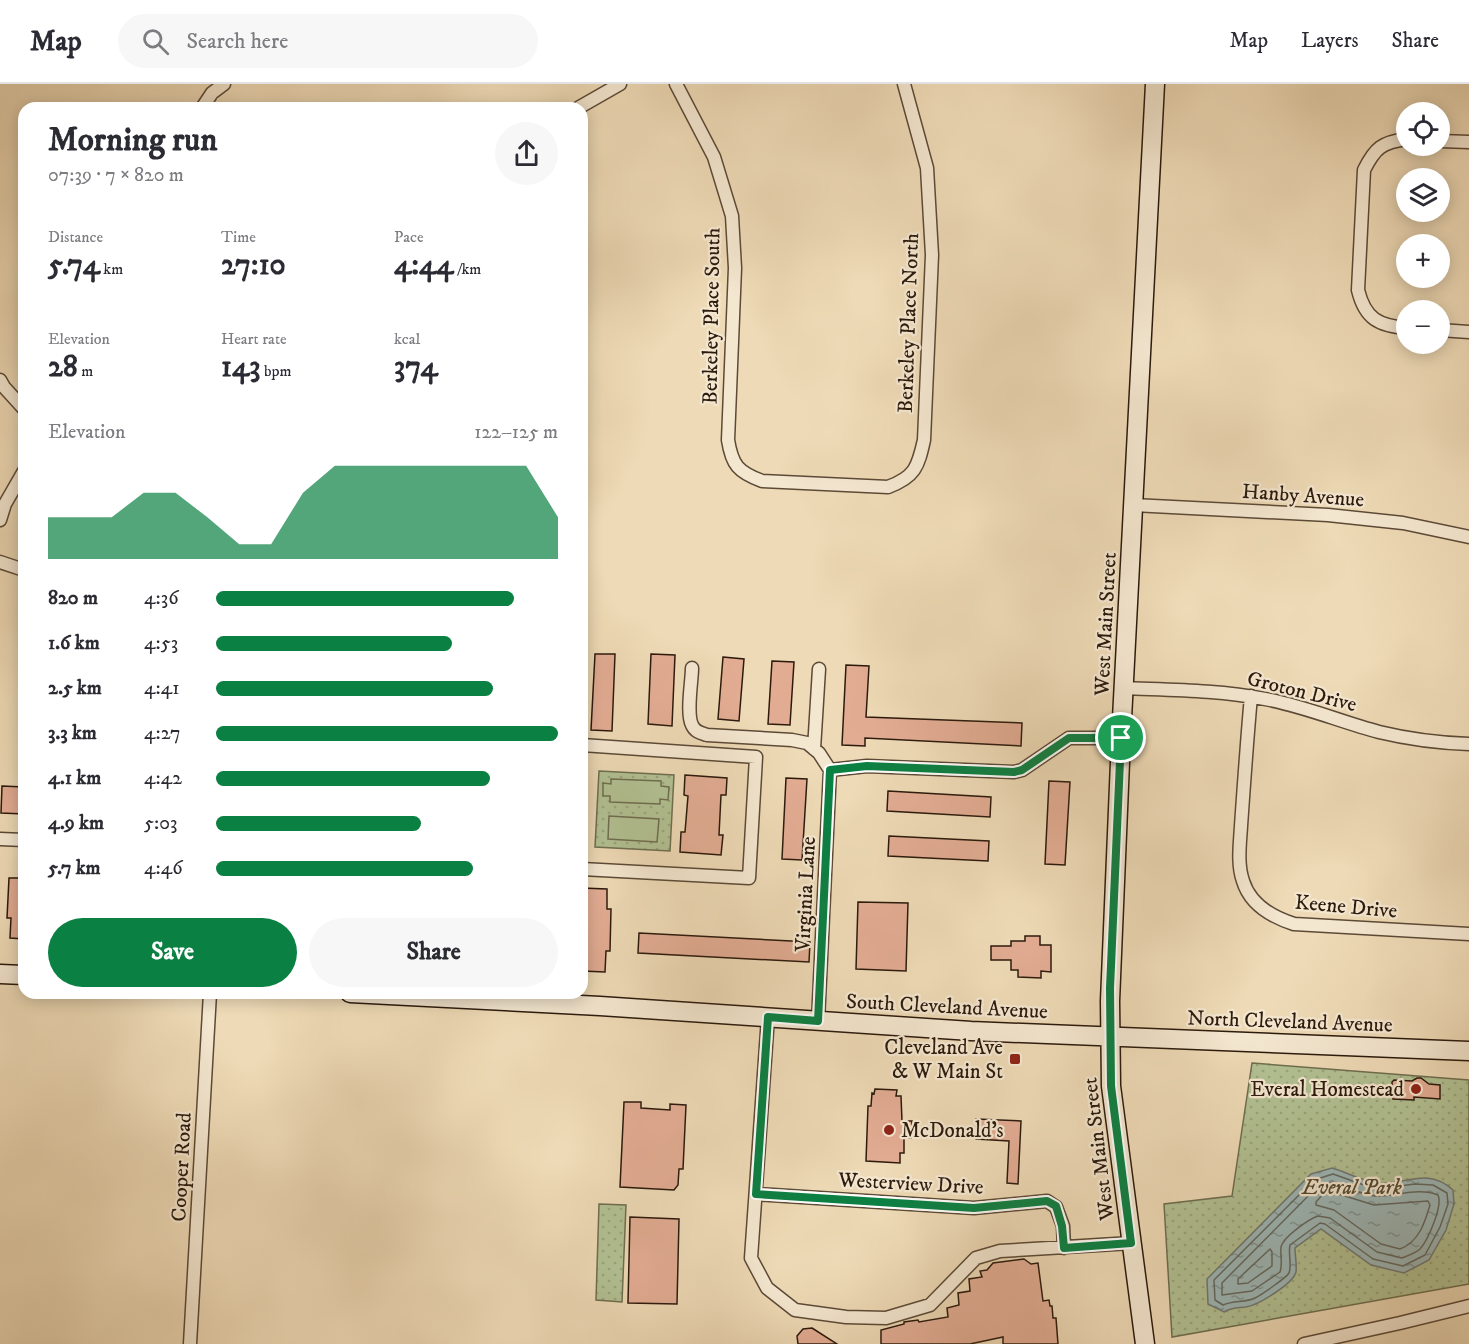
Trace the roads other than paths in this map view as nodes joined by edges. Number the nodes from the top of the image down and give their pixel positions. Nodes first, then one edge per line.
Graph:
1 (224, 84) edge
2 (620, 84) edge
3 (676, 84) edge
4 (904, 84) edge
5 (1155, 84) edge
6 (206, 102) edge
7 (588, 102) edge
8 (1396, 141) edge
9 (1450, 141) edge
10 (1469, 142) edge
11 (1396, 327) edge
12 (1450, 331) edge
13 (1469, 332) edge
14 (0, 380) edge
15 (18, 403) edge
16 (18, 481) edge
17 (825, 484) joint
18 (1133, 505) junction
19 (0, 520) edge
20 (1469, 537) edge
21 (0, 562) edge
22 (18, 568) edge
23 (692, 668) dead end
24 (819, 669) dead end
25 (1124, 688) junction
26 (1251, 696) junction
27 (1121, 738) junction
28 (1469, 744) edge
29 (588, 745) edge
30 (814, 749) junction
31 (830, 770) junction
32 (0, 839) edge
33 (18, 840) edge
34 (588, 869) edge
35 (1469, 934) edge
36 (0, 974) edge
37 (18, 975) edge
38 (210, 999) edge
39 (502, 999) edge
40 (768, 1017) junction
41 (818, 1021) junction
42 (1110, 1036) junction
43 (1469, 1051) edge
44 (756, 1194) junction
45 (1131, 1243) junction
46 (1064, 1248) junction
47 (1469, 1306) edge
48 (190, 1344) edge
49 (1145, 1344) edge
50 (1304, 1344) edge

1 - 6 street
2 - 7 street
3 - 17 street, Berkeley Place South
4 - 17 street, Berkeley Place North
5 - 18 main road, West Main Street
8 - 11 street
9 - 10 street
12 - 13 street
14 - 15 street
16 - 19 street
18 - 20 street, Hanby Avenue
18 - 25 main road, West Main Street
21 - 22 street
23 - 30 street
24 - 30 street
25 - 26 street, Groton Drive
25 - 27 main road, West Main Street
26 - 28 street, Groton Drive
26 - 35 street, Keene Drive
27 - 31 street
27 - 42 main road, West Main Street
29 - 34 street
30 - 31 street
31 - 41 street, Virginia Lane
32 - 33 street
36 - 37 main road
38 - 48 street, Cooper Road
39 - 40 main road, South Cleveland Avenue
40 - 41 main road, South Cleveland Avenue
40 - 44 street
41 - 42 main road, South Cleveland Avenue
42 - 43 main road, North Cleveland Avenue
42 - 45 main road, West Main Street
44 - 46 street, Westerview Drive
44 - 46 street
45 - 46 street
45 - 49 main road, West Main Street
47 - 50 street

